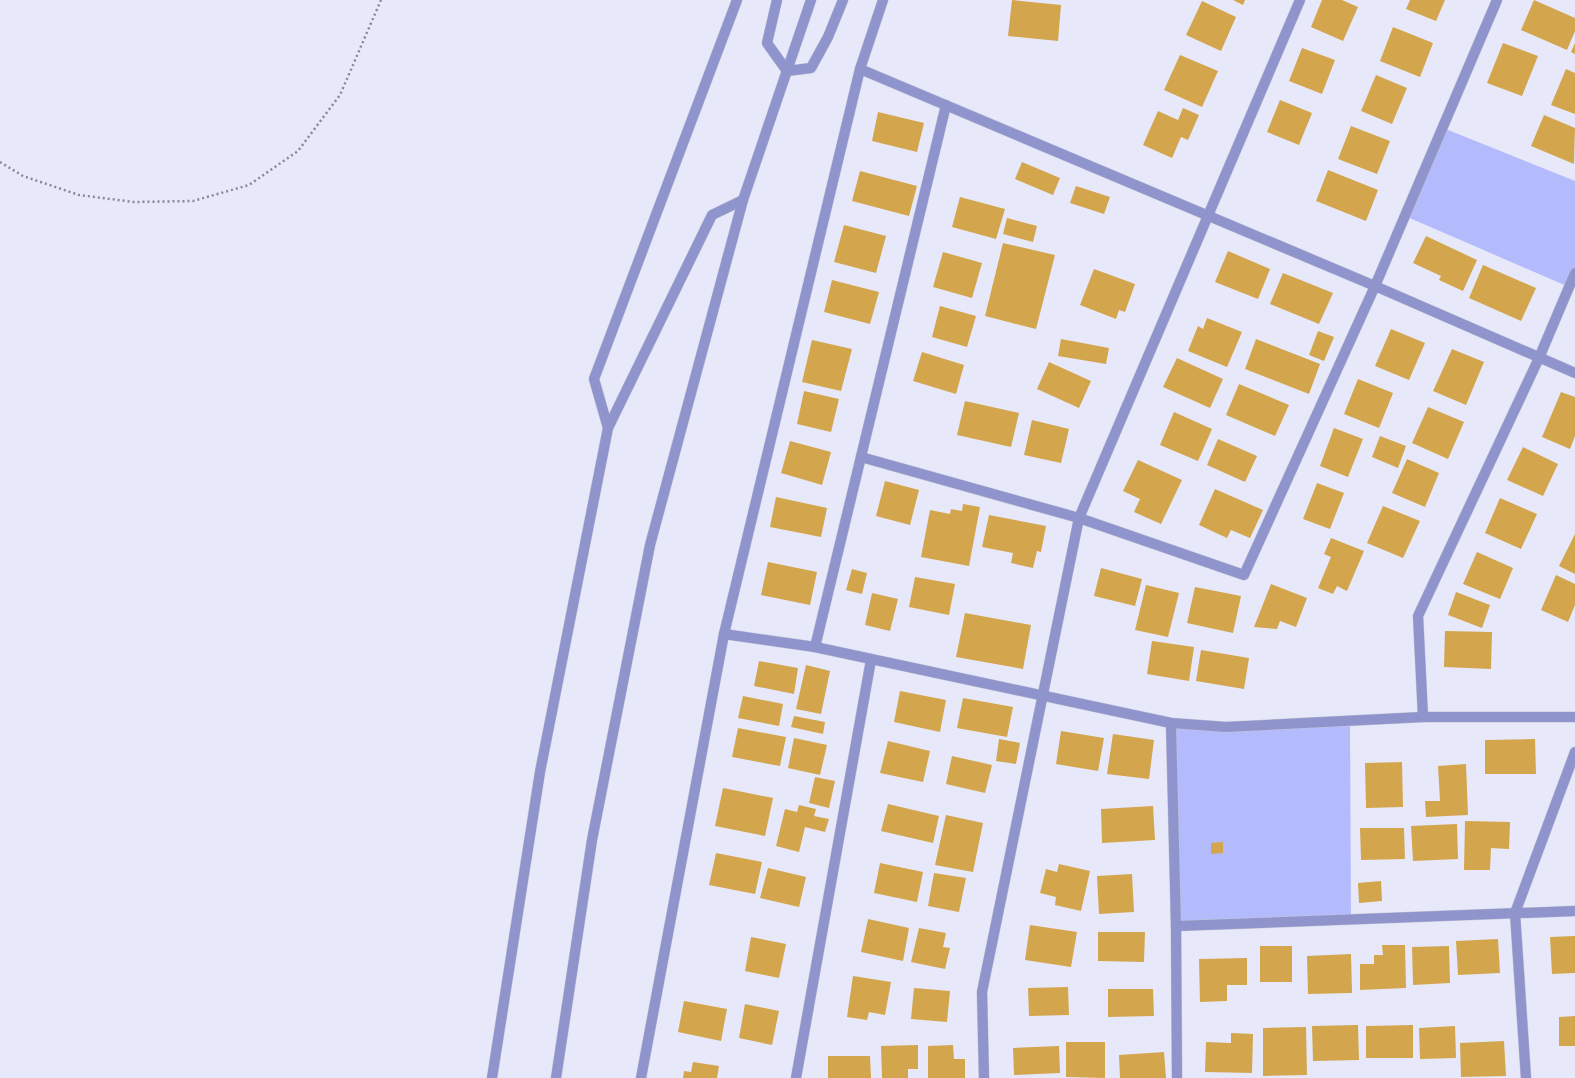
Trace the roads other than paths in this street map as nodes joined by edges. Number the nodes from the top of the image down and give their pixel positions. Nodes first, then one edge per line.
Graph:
1 (737, 0) edge
2 (777, 0) edge
3 (811, 0) edge
4 (843, 0) edge
5 (883, 0) edge
6 (1300, 0) edge
7 (1497, 0) edge
8 (860, 69) junction
9 (786, 71) junction
10 (946, 105) junction
11 (743, 200) junction
12 (1209, 217) junction
13 (1575, 273) edge
14 (1375, 286) junction
15 (1539, 358) junction
16 (1575, 373) edge
17 (608, 428) junction
18 (861, 457) junction
19 (1079, 518) junction
20 (724, 634) junction
21 (815, 647) junction
22 (871, 660) junction
23 (1042, 694) junction
24 (1423, 717) junction
25 (1575, 717) edge
26 (1171, 723) junction
27 (1575, 752) edge
28 (1575, 911) edge
29 (1515, 913) junction
30 (1176, 926) junction
31 (492, 1078) edge
32 (556, 1078) edge
33 (641, 1078) edge
34 (796, 1078) edge
35 (984, 1078) edge
36 (1177, 1078) edge
37 (1526, 1078) edge

1 - 17 street
2 - 9 street
3 - 9 street
4 - 9 street
5 - 8 street
6 - 12 street
7 - 14 street
8 - 10 street
8 - 20 street
9 - 11 street
10 - 12 street
10 - 18 street
11 - 17 street
11 - 32 street
12 - 14 street
12 - 19 street
13 - 15 street
14 - 15 street
14 - 19 street
15 - 16 street
15 - 24 street
17 - 31 street
18 - 19 street
18 - 21 street
19 - 23 street
20 - 21 street
20 - 33 street
21 - 22 street
22 - 23 street
22 - 34 street
23 - 26 street
23 - 35 street
24 - 25 street
24 - 26 street
26 - 30 street
27 - 29 street
28 - 29 street
29 - 30 street
29 - 37 street
30 - 36 street

